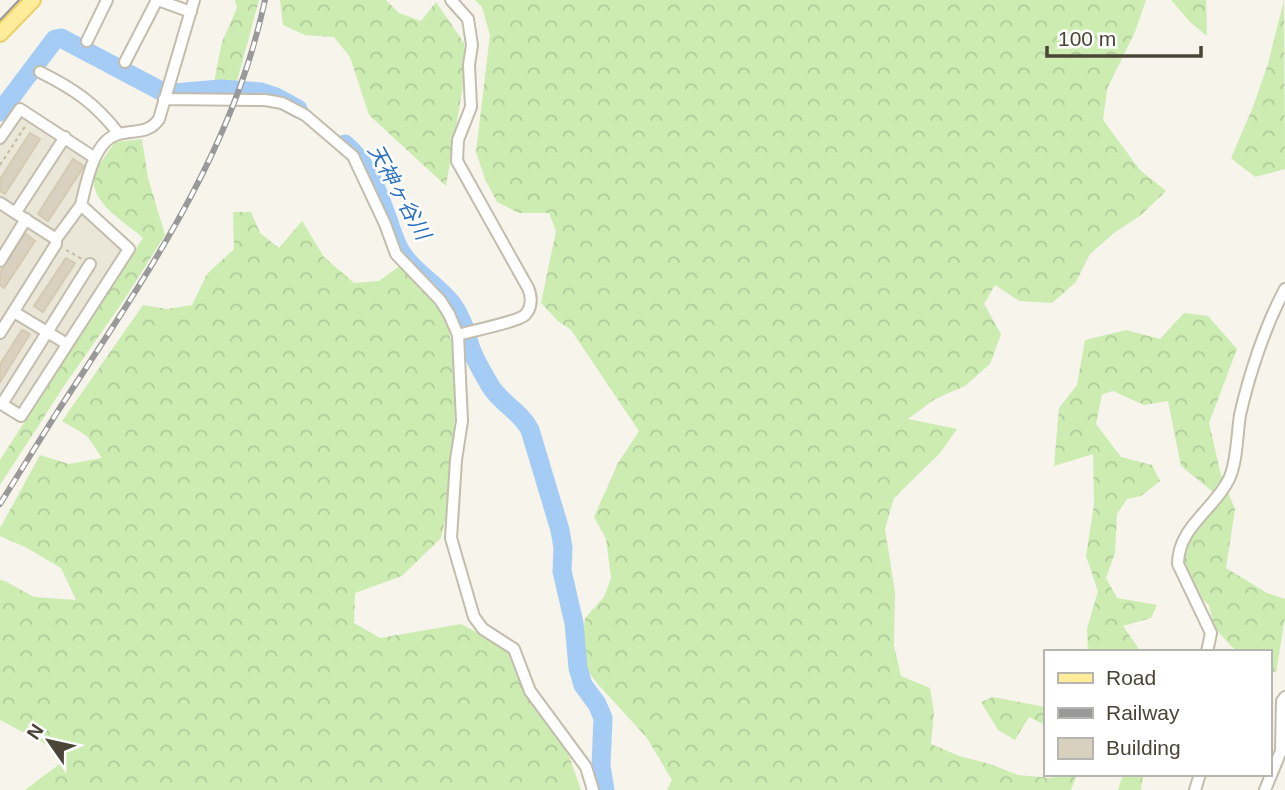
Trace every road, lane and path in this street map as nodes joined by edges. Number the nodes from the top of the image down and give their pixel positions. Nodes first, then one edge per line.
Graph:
1 (33, 0) edge
2 (107, 0) edge
3 (158, 0) edge
4 (451, 0) edge
5 (192, 6) edge
6 (0, 34) edge
7 (87, 41) dead end
8 (125, 62) dead end
9 (40, 72) dead end
10 (165, 94) junction
11 (31, 116) junction
12 (119, 134) junction
13 (65, 137) junction
14 (0, 138) edge
15 (95, 158) junction
16 (0, 165) edge
17 (0, 203) edge
18 (81, 205) junction
19 (16, 212) junction
20 (26, 219) junction
21 (56, 239) junction
22 (0, 261) edge
23 (90, 264) dead end
24 (1285, 289) edge
25 (14, 312) junction
26 (48, 331) junction
27 (0, 332) edge
28 (463, 333) junction
29 (67, 344) junction
30 (1, 404) edge
31 (1207, 650) edge
32 (1285, 697) edge
33 (1271, 775) edge
34 (593, 790) edge

1 - 6 main road
2 - 7 street
3 - 5 street
3 - 8 street
4 - 28 street
5 - 10 street
9 - 12 street
10 - 12 street
10 - 28 street
11 - 13 street
11 - 14 street
11 - 16 path
12 - 15 street
13 - 15 street
13 - 19 street
15 - 18 street
17 - 19 street
18 - 21 street
18 - 29 street
19 - 20 street
20 - 21 street
20 - 22 street
21 - 25 street
23 - 26 street
24 - 31 street
25 - 26 street
25 - 27 street
26 - 29 street
26 - 30 street
28 - 34 street
29 - 30 street
32 - 33 street

